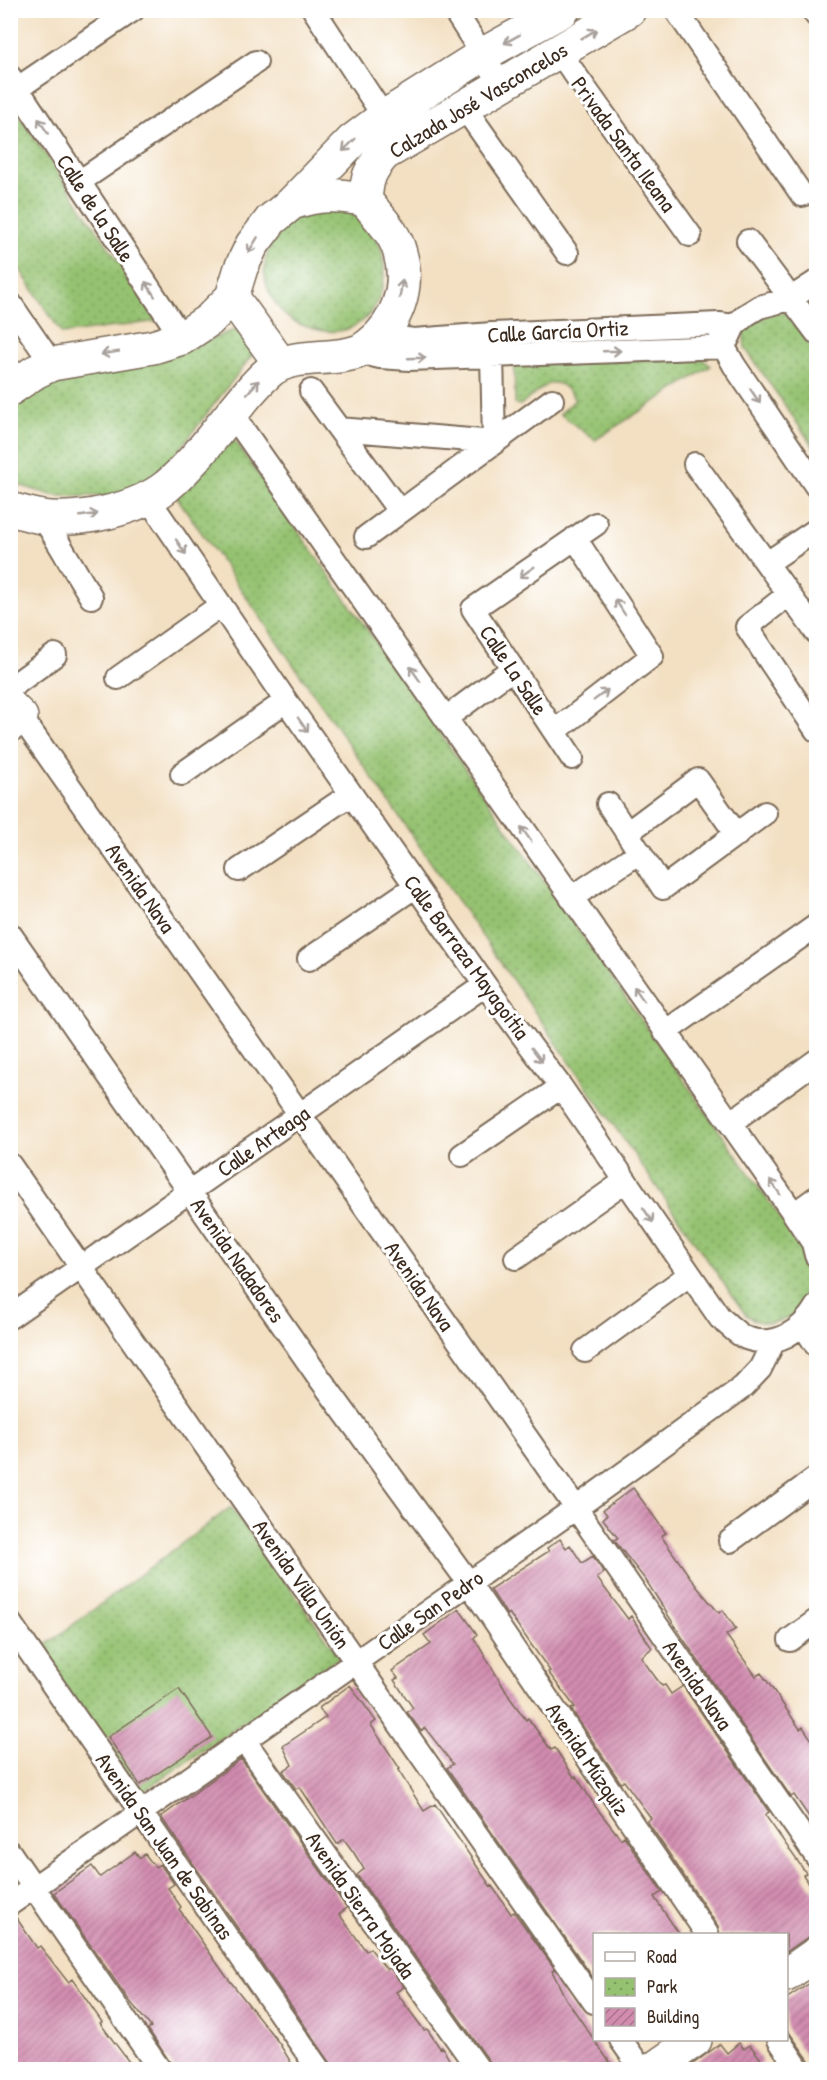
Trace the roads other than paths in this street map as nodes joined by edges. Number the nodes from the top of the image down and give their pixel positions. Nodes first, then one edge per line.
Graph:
1 (133, 10) edge
2 (314, 10) edge
3 (454, 10) edge
4 (563, 10) edge
5 (629, 10) edge
6 (676, 10) edge
7 (813, 10) edge
8 (816, 15) edge
9 (559, 52) junction
10 (484, 54) junction
11 (256, 62) dead end
12 (14, 83) edge
13 (502, 85) junction
14 (464, 108) junction
15 (384, 117) junction
16 (79, 182) junction
17 (802, 195) dead end
18 (365, 200) junction
19 (292, 203) junction
20 (690, 236) dead end
21 (748, 241) dead end
22 (567, 253) dead end
23 (816, 282) edge
24 (232, 297) junction
25 (790, 298) junction
26 (10, 303) edge
27 (727, 325) junction
28 (816, 332) edge
29 (182, 338) junction
30 (370, 344) junction
31 (724, 347) junction
32 (492, 355) junction
33 (280, 363) junction
34 (52, 364) junction
35 (10, 389) edge
36 (311, 391) dead end
37 (552, 400) dead end
38 (232, 414) junction
39 (339, 429) junction
40 (494, 442) junction
41 (695, 464) dead end
42 (816, 486) edge
43 (148, 498) junction
44 (10, 509) edge
45 (400, 512) junction
46 (43, 517) junction
47 (596, 524) dead end
48 (816, 530) edge
49 (366, 537) dead end
50 (575, 538) junction
51 (767, 563) junction
52 (789, 594) junction
53 (91, 597) dead end
54 (221, 605) junction
55 (816, 632) edge
56 (55, 655) dead end
57 (512, 669) junction
58 (118, 678) dead end
59 (286, 701) junction
60 (13, 709) edge
61 (446, 718) junction
62 (816, 730) edge
63 (555, 731) junction
64 (572, 758) dead end
65 (182, 774) dead end
66 (351, 794) junction
67 (608, 804) dead end
68 (765, 813) dead end
69 (627, 833) junction
70 (737, 835) junction
71 (640, 852) junction
72 (239, 870) dead end
73 (416, 886) junction
74 (571, 898) junction
75 (816, 926) edge
76 (10, 934) edge
77 (309, 959) dead end
78 (485, 985) junction
79 (665, 1032) junction
80 (816, 1061) edge
81 (561, 1087) junction
82 (299, 1115) junction
83 (730, 1123) junction
84 (462, 1155) dead end
85 (10, 1165) edge
86 (625, 1181) junction
87 (190, 1191) junction
88 (816, 1198) edge
89 (794, 1214) junction
90 (816, 1255) edge
91 (516, 1258) dead end
92 (82, 1267) junction
93 (689, 1275) junction
94 (816, 1307) edge
95 (10, 1317) edge
96 (802, 1325) junction
97 (774, 1341) junction
98 (816, 1345) edge
99 (585, 1352) dead end
100 (816, 1478) edge
101 (576, 1508) junction
102 (730, 1541) dead end
103 (468, 1583) junction
104 (816, 1621) edge
105 (10, 1623) edge
106 (790, 1640) dead end
107 (356, 1662) junction
108 (244, 1740) junction
109 (141, 1813) junction
110 (10, 1853) edge
111 (816, 1856) edge
112 (34, 1888) junction
113 (10, 1904) edge
114 (706, 1933) edge
115 (816, 1954) edge
116 (788, 1974) edge
117 (593, 2001) edge
118 (622, 2041) edge
119 (694, 2041) edge
120 (780, 2041) edge
121 (160, 2070) edge
122 (319, 2070) edge
123 (478, 2070) edge
124 (642, 2070) edge
125 (652, 2070) edge
126 (799, 2070) edge

1 - 12 street
2 - 15 street
3 - 10 street
4 -> 10 street, Calzada José Vasconcelos
9 -> 5 street, Calzada José Vasconcelos
6 - 17 street
7 - 8 street
9 - 13 street, Calzada José Vasconcelos
9 - 20 street, Privada Santa Ileana
10 - 13 street
10 - 15 street, Calzada José Vasconcelos
11 - 16 street
16 -> 12 street, Calle de la Salle
13 - 14 street, Calzada José Vasconcelos
14 - 18 street, Calzada José Vasconcelos
14 - 22 street
15 -> 19 street, Calzada José Vasconcelos
29 -> 16 street, Calle de la Salle
18 - 19 street
30 -> 18 street
19 -> 24 street, Calzada José Vasconcelos
21 - 25 street
23 - 25 street
24 - 29 street, Calzada José Vasconcelos
24 - 33 street
25 - 27 street
25 - 28 street
26 - 34 street
27 - 30 street, Calle García Ortiz
27 - 31 street
29 -> 34 street, Calzada José Vasconcelos
30 -> 32 street, Calle García Ortiz
30 - 33 street
32 -> 31 street, Calle García Ortiz
31 -> 42 street
32 - 40 street, Calle García Ortiz
38 -> 33 street
34 - 35 street, Calzada José Vasconcelos
36 - 39 street
37 - 40 street
38 - 43 street
61 -> 38 street
39 - 40 street
39 - 45 street
40 - 45 street
41 - 51 street
46 -> 43 street
43 -> 54 street, Calle Barraza Mayagoitia
44 - 46 street
45 - 49 street
46 - 53 street
47 - 50 street
48 - 51 street
50 -> 57 street, Calle La Salle
63 -> 50 street
51 - 52 street
52 - 55 street
52 - 62 street
54 - 58 street
54 - 59 street, Calle Barraza Mayagoitia
56 - 60 street
57 - 61 street
57 - 63 street, Calle La Salle
59 - 65 street
59 -> 66 street, Calle Barraza Mayagoitia
60 - 82 street, Avenida Nava
74 -> 61 street
63 - 64 street, Calle La Salle
66 - 72 street
66 - 73 street, Calle Barraza Mayagoitia
67 - 69 street
68 - 70 street
69 - 70 street
69 - 71 street
70 - 71 street
71 - 74 street
73 - 77 street
73 - 78 street, Calle Barraza Mayagoitia
79 -> 74 street
75 - 79 street
76 - 87 street, Avenida Nadadores
78 -> 81 street, Calle Barraza Mayagoitia
78 - 82 street, Calle Arteaga
79 - 83 street
80 - 83 street
81 - 84 street
81 - 86 street, Calle Barraza Mayagoitia
82 - 87 street, Calle Arteaga
82 - 101 street, Avenida Nava
89 -> 83 street
85 - 92 street, Avenida Villa Unión
86 - 91 street
86 -> 93 street, Calle Barraza Mayagoitia
87 - 92 street, Calle Arteaga
87 - 103 street, Avenida Nadadores
88 - 89 street
89 - 90 street
92 - 95 street, Calle Arteaga
92 - 107 street, Avenida Villa Unión
93 - 97 street, Calle Barraza Mayagoitia
93 - 99 street
94 - 96 street
96 - 97 street
96 - 98 street
97 - 101 street, Calle San Pedro
100 - 102 street
101 - 103 street, Calle San Pedro
101 - 111 street, Avenida Nava
103 - 107 street, Calle San Pedro
103 - 114 street, Avenida Múzquiz
104 - 106 street
105 - 109 street, Avenida San Juan de Sabinas
107 - 108 street, Calle San Pedro
107 - 117 street, Avenida Villa Unión
108 - 109 street, Calle San Pedro
108 - 123 street, Avenida Sierra Mojada
109 - 112 street, Calle San Pedro
109 - 122 street, Avenida San Juan de Sabinas
110 - 112 street
112 - 113 street, Calle San Pedro
112 - 121 street
115 - 116 street
118 - 124 street
119 - 125 street
120 - 126 street

